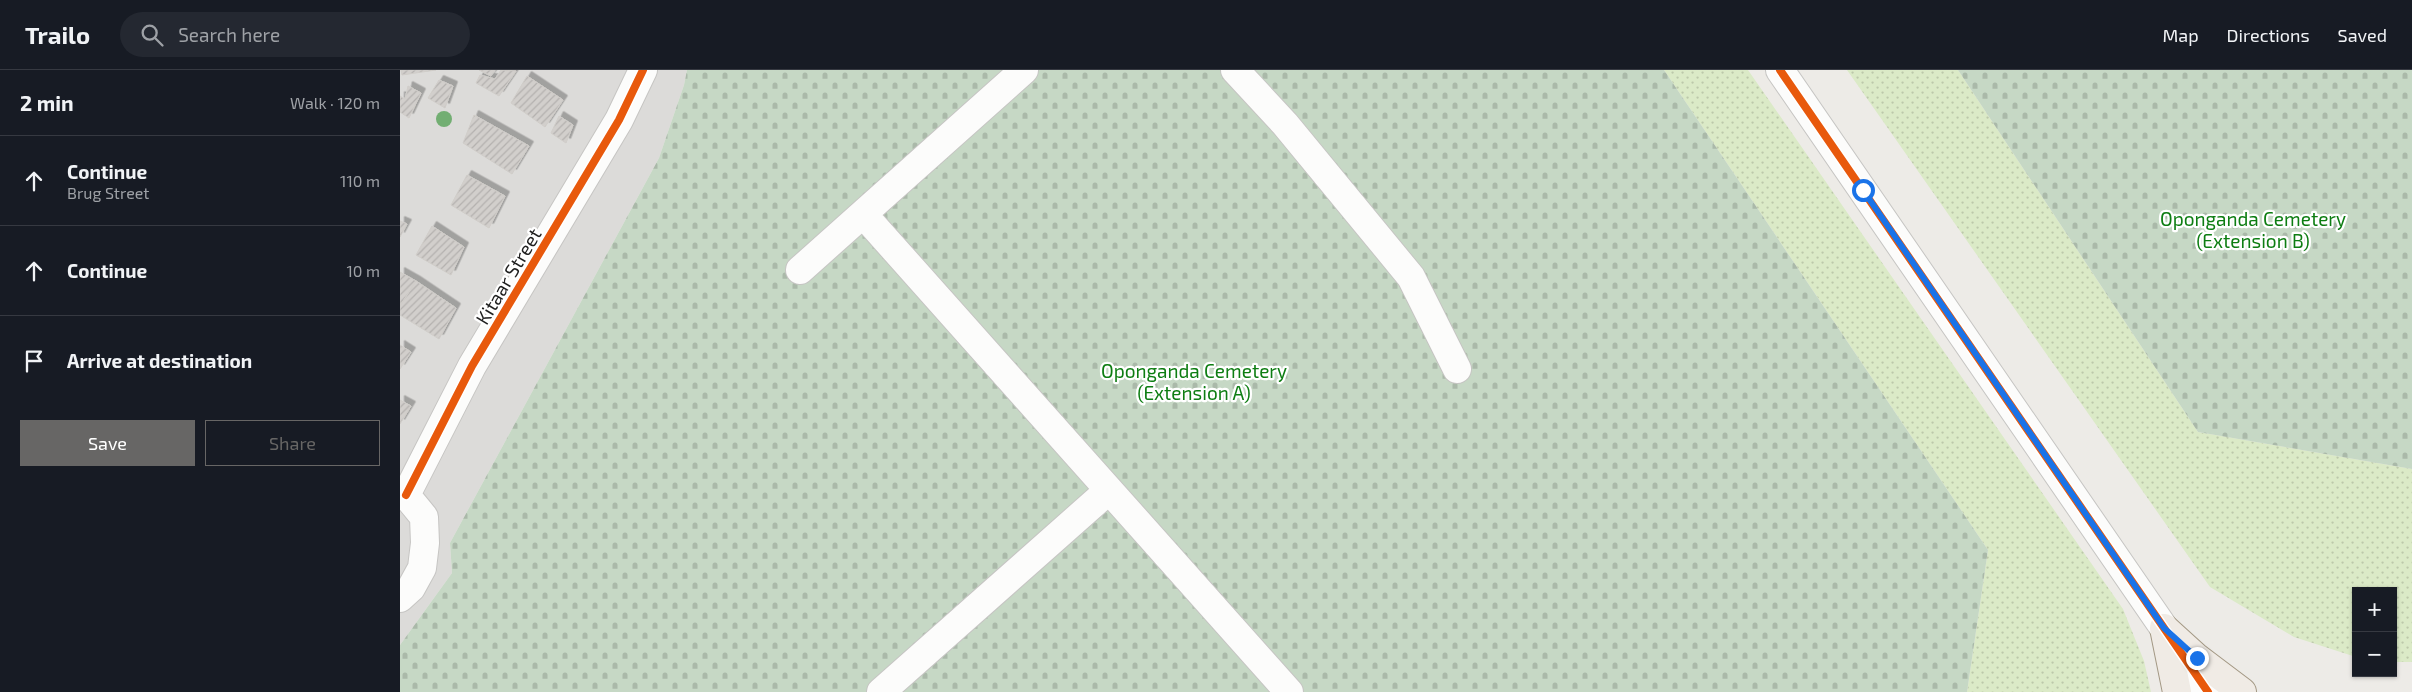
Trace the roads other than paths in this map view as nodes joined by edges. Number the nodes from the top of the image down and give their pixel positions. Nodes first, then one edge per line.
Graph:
1 (643, 70) edge
2 (1024, 70) edge
3 (1234, 70) edge
4 (1780, 70) edge
5 (863, 214) junction
6 (800, 270) dead end
7 (1457, 369) dead end
8 (1109, 490) junction
9 (403, 495) edge
10 (400, 598) edge
11 (2164, 628) junction
12 (881, 692) edge
13 (1289, 692) edge
14 (2178, 692) edge
15 (2208, 692) edge
16 (2242, 692) edge

1 - 9 street, Kitaar Street
2 - 5 street
3 - 7 street
4 - 11 street
5 - 6 street
5 - 8 street
8 - 12 street
8 - 13 street
9 - 10 street, Kitaar Street
11 - 14 main road
11 - 15 street
11 - 16 main road

